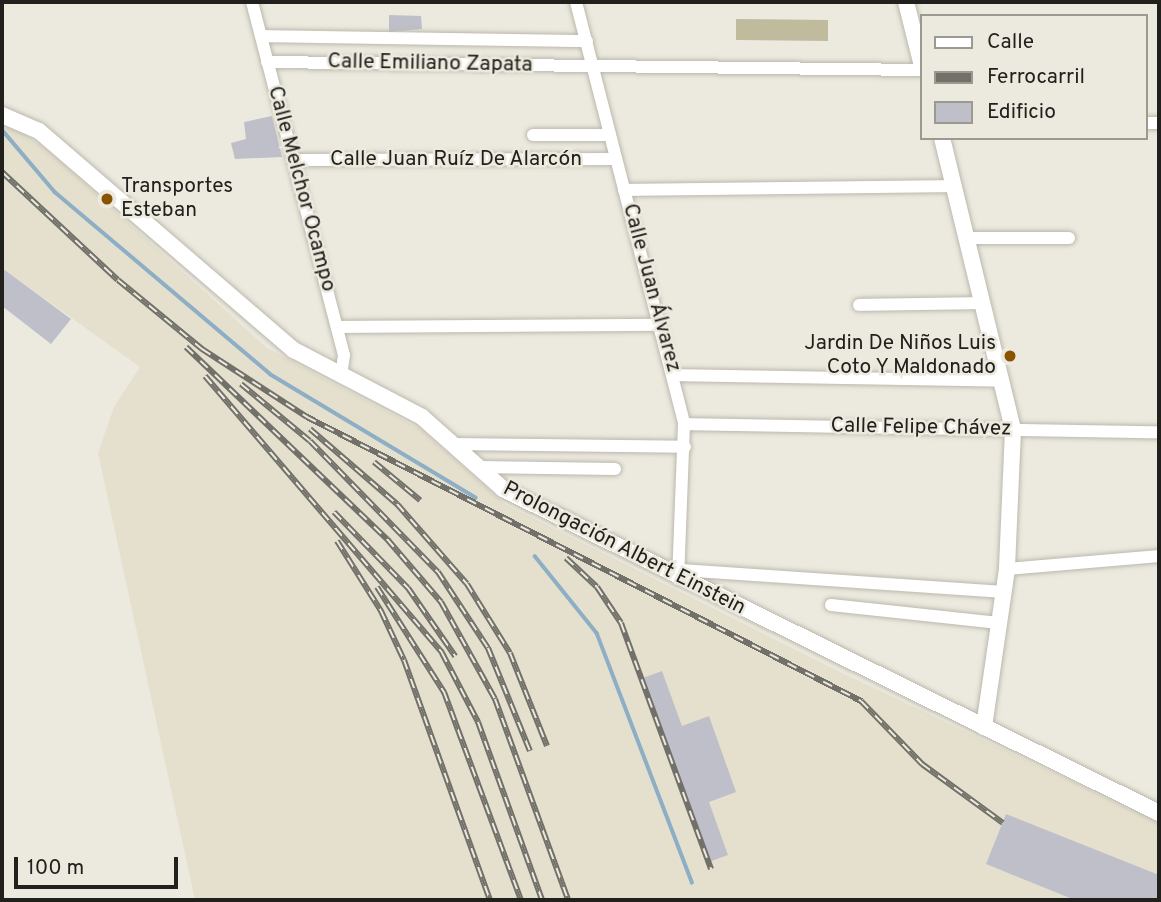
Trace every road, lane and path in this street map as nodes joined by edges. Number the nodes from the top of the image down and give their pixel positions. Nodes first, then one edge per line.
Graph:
1 (252, 2) edge
2 (576, 2) edge
3 (906, 2) edge
4 (261, 36) junction
5 (587, 41) junction
6 (920, 58) edge
7 (267, 62) junction
8 (593, 65) junction
9 (920, 70) edge
10 (2, 115) edge
11 (533, 135) dead end
12 (610, 135) junction
13 (942, 140) edge
14 (616, 159) junction
15 (296, 160) junction
16 (953, 186) junction
17 (625, 190) junction
18 (967, 238) junction
19 (1069, 238) dead end
20 (981, 303) junction
21 (859, 304) dead end
22 (660, 325) junction
23 (337, 327) junction
24 (674, 375) junction
25 (341, 377) junction
26 (1002, 381) junction
27 (684, 424) junction
28 (1013, 430) junction
29 (1159, 432) edge
30 (453, 444) junction
31 (685, 447) junction
32 (478, 467) junction
33 (615, 469) dead end
34 (1159, 556) edge
35 (1007, 569) junction
36 (680, 575) junction
37 (1004, 592) junction
38 (831, 605) dead end
39 (999, 623) junction
40 (984, 727) junction
41 (1159, 813) edge

1 - 4 street, Calle Melchor Ocampo
2 - 5 street, Calle Juan Álvarez
3 - 6 main road
4 - 5 street
4 - 7 street, Calle Melchor Ocampo
5 - 8 street, Calle Juan Álvarez
7 - 8 street, Calle Emiliano Zapata
7 - 15 street, Calle Melchor Ocampo
8 - 9 street, Calle Emiliano Zapata
8 - 12 street, Calle Juan Álvarez
10 - 25 main road, Prolongación Albert Einstein
11 - 12 street
12 - 14 street, Calle Juan Álvarez
13 - 16 main road
14 - 15 street, Calle Juan Ruíz De Alarcón
14 - 17 street, Calle Juan Álvarez
15 - 23 street, Calle Melchor Ocampo
16 - 17 street
16 - 18 main road
17 - 22 street, Calle Juan Álvarez
18 - 19 street
18 - 20 main road
20 - 21 street
20 - 26 main road
22 - 23 street
22 - 24 street, Calle Juan Álvarez
23 - 25 street, Calle Melchor Ocampo
24 - 26 street
24 - 27 street, Calle Juan Álvarez
25 - 30 main road, Prolongación Albert Einstein
26 - 28 main road
27 - 28 street, Calle Felipe Chávez
27 - 31 street, Calle Juan Álvarez
28 - 29 street, Calle Felipe Chávez
28 - 35 main road
30 - 31 street
30 - 32 main road, Prolongación Albert Einstein
31 - 36 street, Calle Juan Álvarez
32 - 33 street
32 - 36 main road, Prolongación Albert Einstein
34 - 35 street
35 - 37 main road
36 - 37 street
36 - 40 main road, Prolongación Albert Einstein
37 - 39 main road
38 - 39 street
39 - 40 main road
40 - 41 main road, Prolongación Albert Einstein

